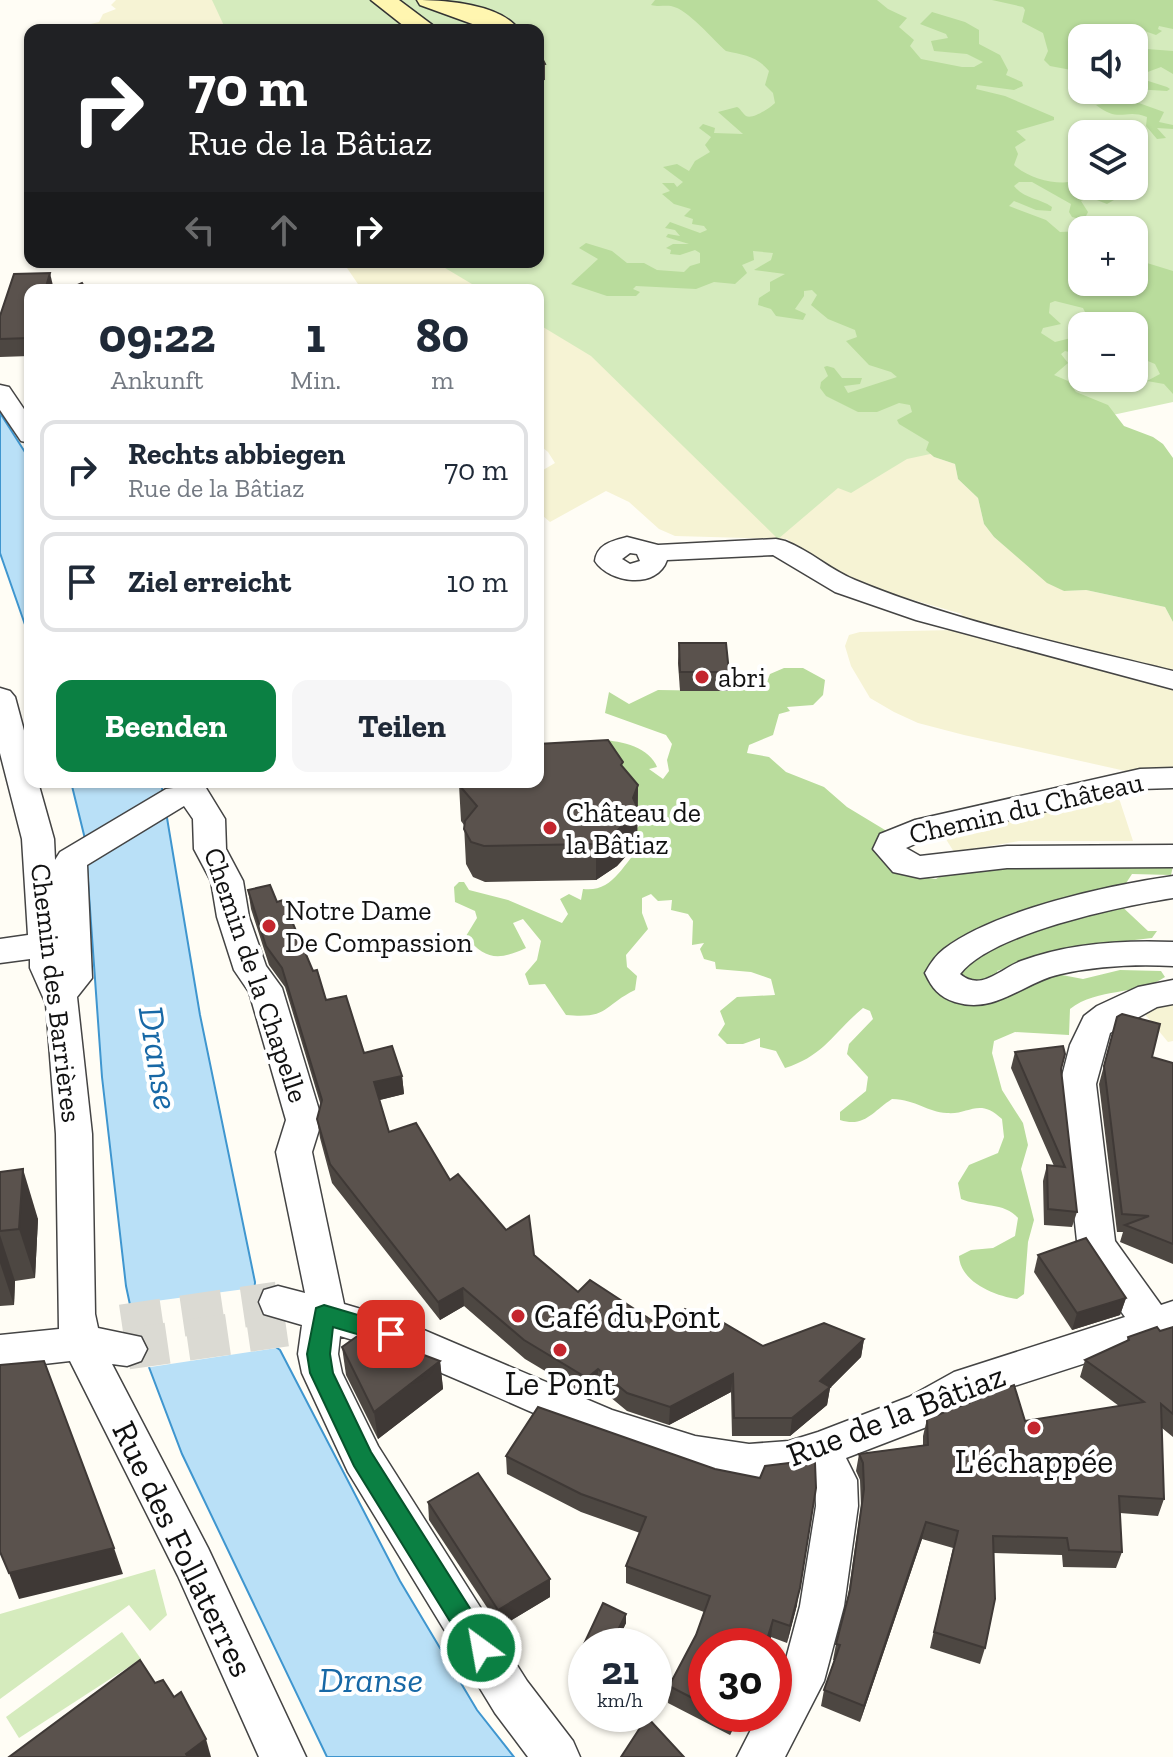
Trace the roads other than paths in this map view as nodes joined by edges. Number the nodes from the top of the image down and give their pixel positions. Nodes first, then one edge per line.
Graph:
1 (383, 0) edge
2 (429, 0) edge
3 (417, 24) edge
4 (497, 24) edge
5 (0, 392) edge
6 (24, 427) edge
7 (653, 553) dead end
8 (1173, 680) edge
9 (0, 697) edge
10 (1173, 778) edge
11 (24, 787) edge
12 (24, 788) edge
13 (175, 789) edge
14 (1173, 856) edge
15 (1173, 887) edge
16 (44, 945) junction
17 (0, 951) edge
18 (1173, 954) edge
19 (59, 991) junction
20 (1173, 992) edge
21 (296, 1314) junction
22 (1163, 1321) edge
23 (124, 1337) tunnel mouth
24 (81, 1343) junction
25 (0, 1352) edge
26 (821, 1449) junction
27 (283, 1757) edge
28 (557, 1757) edge
29 (760, 1757) edge

1 - 3 main road
2 - 4 main road
5 - 6 street
7 - 8 street
9 - 11 street, Chemin des Barrières
10 - 14 street, Chemin du Château
12 - 16 street, Chemin des Barrières
13 - 19 street
13 - 21 street, Chemin de la Chapelle
15 - 18 street
16 - 17 street
16 - 19 street, Chemin des Barrières
19 - 24 street, Chemin des Barrières
20 - 22 street
21 - 26 street, Rue de la Bâtiaz
21 - 28 street, Chemin de la Chapelle
22 - 26 street, Rue de la Bâtiaz
23 - 24 street
24 - 25 street
24 - 27 street, Rue des Follaterres
26 - 29 street

